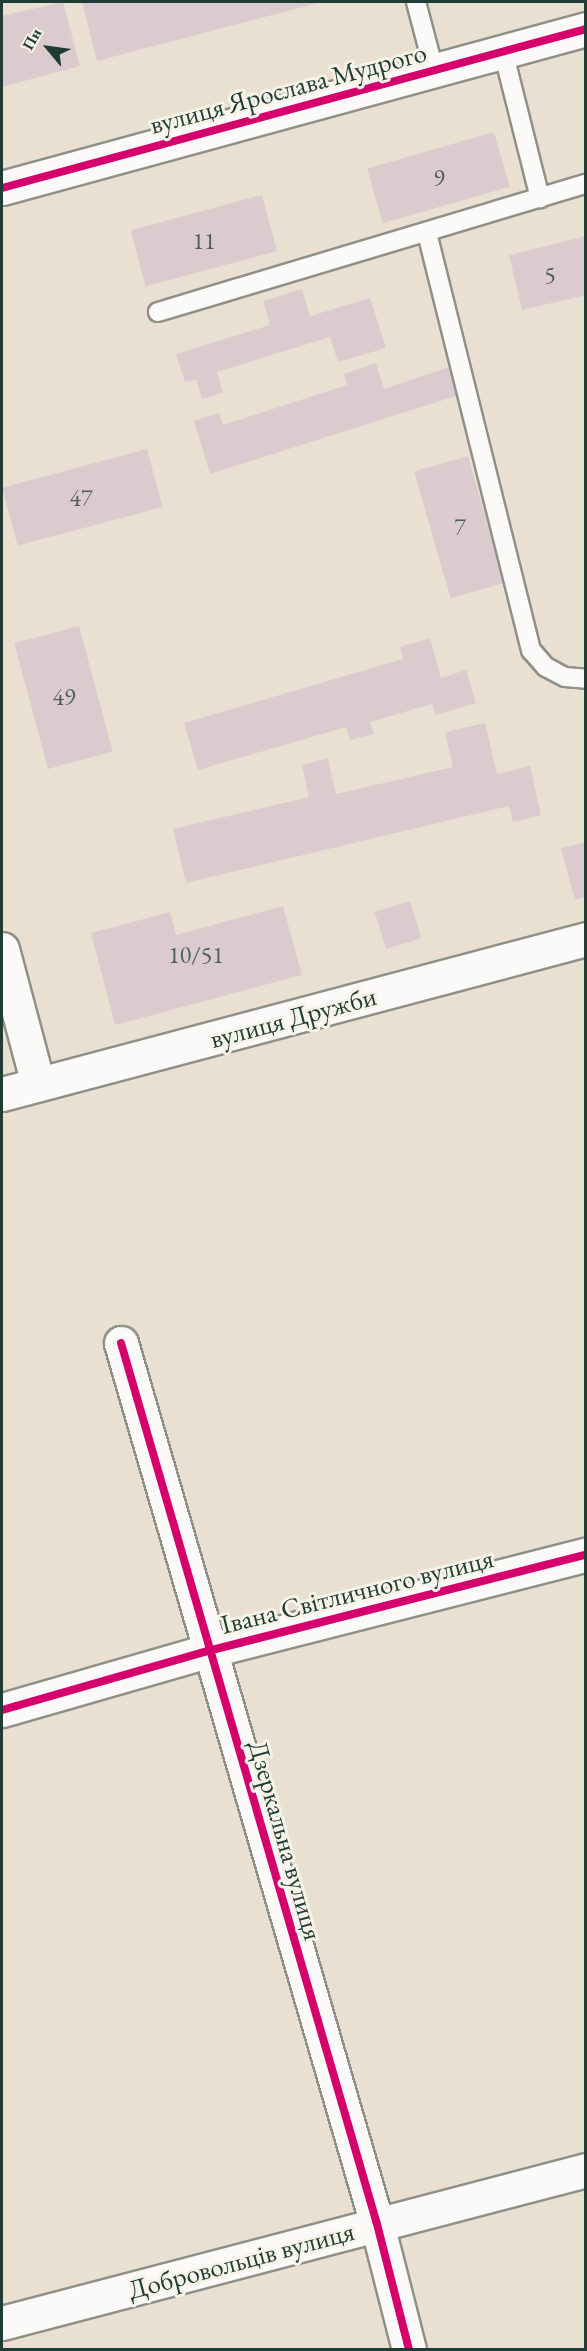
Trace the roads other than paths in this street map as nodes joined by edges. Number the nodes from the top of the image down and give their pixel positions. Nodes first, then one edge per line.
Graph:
1 (416, 2) edge
2 (585, 29) edge
3 (503, 51) junction
4 (434, 70) junction
5 (585, 184) edge
6 (2, 188) edge
7 (540, 198) junction
8 (427, 233) junction
9 (158, 312) dead end
10 (585, 679) edge
11 (585, 939) edge
12 (2, 949) edge
13 (38, 1084) junction
14 (2, 1094) edge
15 (121, 1343) dead end
16 (585, 1555) edge
17 (208, 1651) junction
18 (2, 1710) edge
19 (585, 2170) edge
20 (378, 2224) junction
21 (2, 2323) edge
22 (409, 2349) edge

1 - 4 lane
2 - 3 street, вулиця Ярослава Мудрого
3 - 4 street, вулиця Ярослава Мудрого
3 - 7 lane
4 - 6 street, вулиця Ярослава Мудрого
5 - 7 lane
7 - 8 lane
8 - 9 lane
8 - 10 lane
11 - 13 street, вулиця Дружби
12 - 13 street
13 - 14 street, вулиця Дружби
15 - 17 street, Дзеркальна вулиця
16 - 17 street, Івана Світличного вулиця
17 - 18 street, Івана Світличного вулиця
17 - 20 street, Дзеркальна вулиця
19 - 20 street, Добровольців вулиця
20 - 21 street, Добровольців вулиця
20 - 22 street, Дзеркальна вулиця

